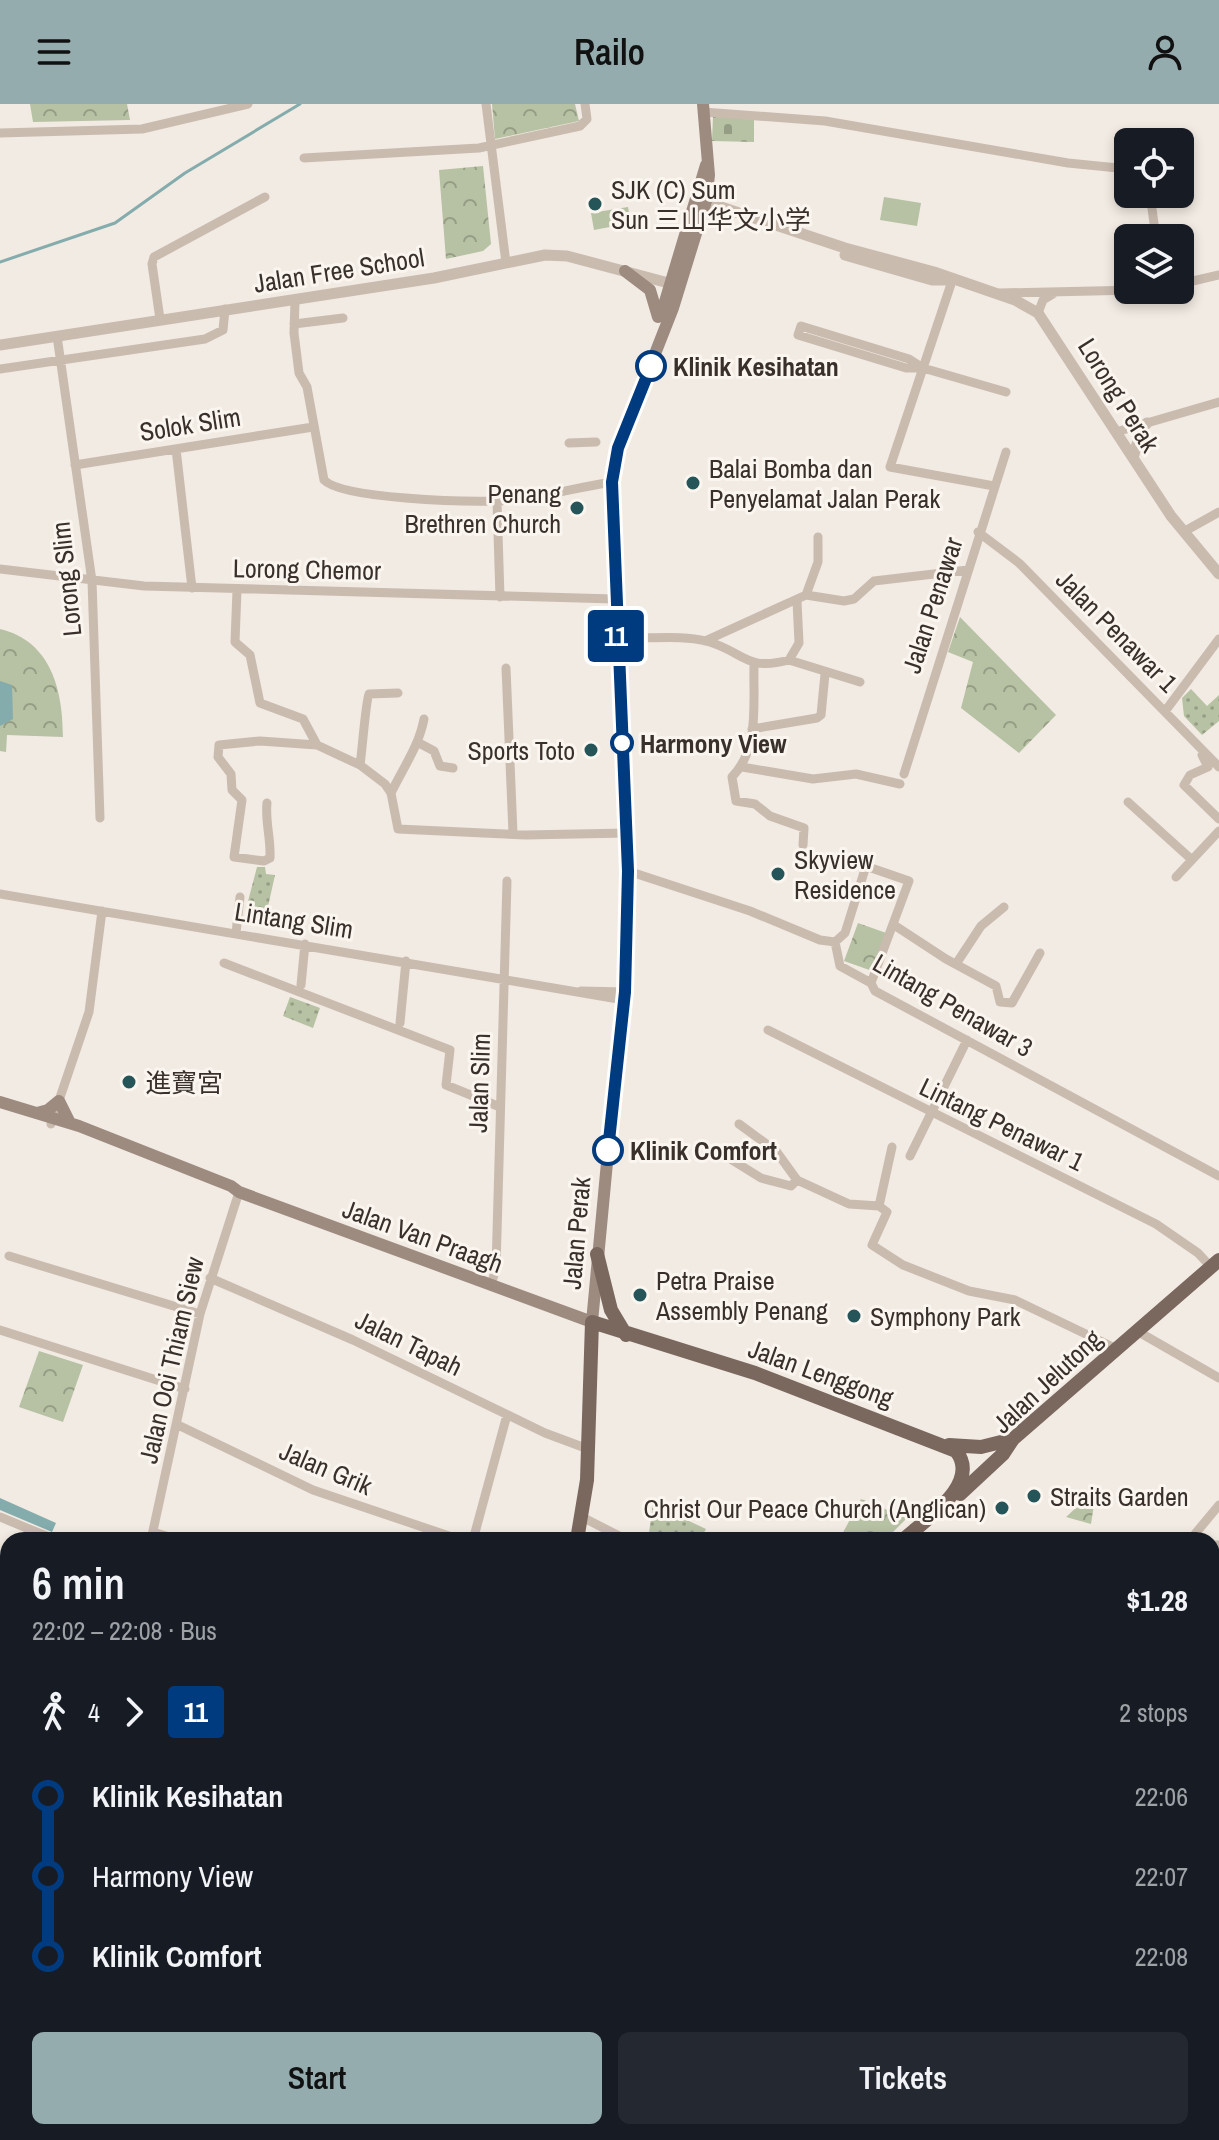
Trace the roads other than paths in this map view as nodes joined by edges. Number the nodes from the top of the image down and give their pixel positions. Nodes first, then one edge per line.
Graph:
1 (248, 104) edge
2 (486, 104) edge
3 (585, 104) edge
4 (703, 108) edge
5 (0, 133) edge
6 (489, 144) junction
7 (304, 158) dead end
8 (1114, 167) edge
9 (265, 197) dead end
10 (701, 200) junction
11 (700, 224) junction
12 (506, 263) junction
13 (625, 271) junction
14 (1219, 275) edge
15 (952, 281) junction
16 (1194, 281) edge
17 (676, 285) junction
18 (1114, 291) edge
19 (1061, 292) junction
20 (997, 293) junction
21 (295, 301) junction
22 (225, 309) junction
23 (1038, 313) junction
24 (343, 318) dead end
25 (160, 319) junction
26 (294, 324) junction
27 (57, 336) junction
28 (661, 336) junction
29 (0, 345) edge
30 (60, 361) junction
31 (923, 368) junction
32 (0, 369) edge
33 (1006, 392) dead end
34 (1219, 402) edge
35 (1147, 423) junction
36 (313, 427) junction
37 (1116, 432) junction
38 (596, 442) dead end
39 (569, 443) dead end
40 (176, 449) junction
41 (1006, 452) dead end
42 (1133, 458) junction
43 (75, 465) junction
44 (612, 482) junction
45 (994, 486) junction
46 (497, 501) junction
47 (1219, 512) edge
48 (1185, 531) junction
49 (978, 532) junction
50 (818, 537) dead end
51 (0, 569) edge
52 (968, 570) junction
53 (1219, 574) edge
54 (92, 581) junction
55 (192, 588) junction
56 (237, 590) junction
57 (500, 597) junction
58 (802, 598) junction
59 (614, 599) junction
60 (616, 637) junction
61 (1219, 639) edge
62 (705, 641) junction
63 (789, 660) junction
64 (754, 665) junction
65 (506, 668) dead end
66 (825, 674) junction
67 (860, 682) dead end
68 (398, 693) dead end
69 (1166, 710) junction
70 (424, 719) dead end
71 (752, 729) junction
72 (419, 743) junction
73 (317, 745) junction
74 (360, 765) junction
75 (742, 767) junction
76 (1219, 767) edge
77 (453, 768) dead end
78 (904, 774) dead end
79 (900, 784) dead end
80 (391, 793) junction
81 (1128, 802) dead end
82 (267, 803) dead end
83 (100, 818) dead end
84 (1219, 819) edge
85 (1219, 831) edge
86 (513, 833) junction
87 (627, 833) junction
88 (803, 845) dead end
89 (1191, 859) junction
90 (851, 861) dead end
91 (866, 866) junction
92 (628, 871) junction
93 (1176, 877) dead end
94 (507, 881) dead end
95 (0, 894) edge
96 (240, 897) dead end
97 (1004, 907) dead end
98 (102, 911) junction
99 (894, 925) junction
100 (236, 933) junction
101 (835, 942) junction
102 (305, 944) junction
103 (1040, 953) dead end
104 (406, 961) junction
105 (224, 963) dead end
106 (956, 964) junction
107 (503, 977) junction
108 (871, 983) junction
109 (301, 985) dead end
110 (625, 996) junction
111 (400, 1023) dead end
112 (768, 1030) dead end
113 (967, 1040) junction
114 (59, 1101) junction
115 (0, 1102) edge
116 (500, 1107) junction
117 (0, 1110) edge
118 (37, 1113) junction
119 (931, 1114) junction
120 (52, 1121) junction
121 (72, 1124) junction
122 (739, 1124) dead end
123 (892, 1147) dead end
124 (910, 1156) dead end
125 (732, 1160) dead end
126 (1219, 1176) edge
127 (797, 1180) junction
128 (239, 1192) junction
129 (879, 1206) junction
130 (597, 1254) junction
131 (9, 1256) dead end
132 (1215, 1263) edge
133 (210, 1278) junction
134 (491, 1285) junction
135 (200, 1314) junction
136 (596, 1324) junction
137 (0, 1330) edge
138 (1137, 1331) junction
139 (626, 1335) junction
140 (1117, 1349) junction
141 (1219, 1378) edge
142 (185, 1389) junction
143 (507, 1415) junction
144 (178, 1425) junction
145 (1013, 1439) junction
146 (941, 1444) junction
147 (588, 1449) junction
148 (1219, 1505) edge
149 (0, 1517) edge
150 (582, 1517) junction
151 (37, 1532) edge
152 (153, 1532) edge
153 (437, 1532) edge
154 (475, 1532) edge
155 (579, 1532) edge
156 (611, 1532) edge
157 (911, 1532) edge
158 (919, 1532) edge
159 (1197, 1532) edge

1 - 5 street
2 - 6 street
3 - 6 street
4 - 8 street
4 - 10 main road, Jalan Perak
6 - 7 street
6 - 12 street
9 - 25 street
10 - 11 main road, Jalan Perak
10 - 15 street
10 - 17 main road, Jalan Perak
11 - 15 street
11 - 17 main road, Jalan Perak
12 - 13 street, Jalan Free School
12 - 21 street, Jalan Free School
13 - 17 street, Jalan Free School
13 - 28 main road
14 - 16 street
15 - 20 street
15 - 31 street
17 - 28 main road, Jalan Perak
18 - 19 street
19 - 20 street
19 - 23 street
20 - 23 street
21 - 22 street, Jalan Free School
21 - 26 street
22 - 25 street, Jalan Free School
22 - 30 street
23 - 37 street, Lorong Perak
24 - 26 street
25 - 27 street, Jalan Free School
26 - 36 street
27 - 29 street, Jalan Free School
27 - 30 street, Lorong Slim
28 - 44 main road, Jalan Perak
30 - 32 street
30 - 43 street, Lorong Slim
31 - 31 street
31 - 33 street
31 - 45 street
34 - 35 street
35 - 37 street
35 - 42 street
36 - 40 street, Solok Slim
36 - 46 street
37 - 42 street, Lorong Perak
38 - 39 street
40 - 43 street, Solok Slim
40 - 55 street
41 - 45 street, Jalan Penawar
42 - 48 street, Lorong Perak
43 - 54 street, Lorong Slim
44 - 46 street
44 - 59 main road, Jalan Perak
45 - 49 street, Jalan Penawar
46 - 57 street
47 - 48 street
48 - 53 street, Lorong Perak
49 - 52 street, Jalan Penawar
49 - 69 street, Jalan Penawar 1
50 - 58 street
51 - 54 street, Lorong Chemor
52 - 58 street
52 - 78 street, Jalan Penawar
54 - 55 street, Lorong Chemor
54 - 83 street, Lorong Slim
55 - 56 street, Lorong Chemor
56 - 57 street, Lorong Chemor
56 - 73 street
57 - 59 street, Lorong Chemor
58 - 62 street
58 - 63 street
59 - 60 main road, Jalan Perak
60 - 62 street
60 - 87 main road, Jalan Perak
61 - 69 street
62 - 64 street
63 - 64 street
63 - 66 street
64 - 71 street
65 - 86 street
66 - 67 street
66 - 71 street
68 - 74 street
69 - 76 street, Jalan Penawar 1
69 - 84 street
70 - 72 street
71 - 75 street
72 - 77 street
72 - 80 street
73 - 74 street
73 - 82 street
74 - 80 street
75 - 79 street
75 - 88 street
80 - 86 street
81 - 89 street
85 - 89 street
86 - 87 street
87 - 92 main road, Jalan Perak
89 - 93 street
90 - 91 street
91 - 99 street
91 - 101 street
92 - 101 street
92 - 110 main road, Jalan Perak
94 - 107 street, Jalan Slim
95 - 98 street, Lintang Slim
96 - 100 street
97 - 106 street
98 - 100 street, Lintang Slim
98 - 114 street
99 - 106 street
99 - 108 street
100 - 102 street, Lintang Slim
101 - 108 street, Lintang Penawar 3
102 - 104 street, Lintang Slim
102 - 109 street
103 - 106 street
104 - 107 street, Lintang Slim
104 - 111 street
105 - 116 street
107 - 110 street, Lintang Slim
107 - 116 street, Jalan Slim
108 - 113 street, Lintang Penawar 3
110 - 130 main road, Jalan Perak
112 - 119 street, Lintang Penawar 1
113 - 119 street
113 - 126 street, Lintang Penawar 3
114 - 118 main road
114 - 120 street
114 - 121 main road
115 - 118 main road, Jalan Van Praagh
116 - 134 street, Jalan Slim
117 - 120 main road, Jalan Van Praagh
118 - 120 main road, Jalan Van Praagh
119 - 124 street
119 - 132 street, Lintang Penawar 1
120 - 121 main road, Jalan Van Praagh
120 - 128 main road, Jalan Van Praagh
121 - 128 main road, Jalan Van Praagh
122 - 127 street
123 - 129 street
125 - 127 street
127 - 129 street
128 - 133 street, Jalan Ooi Thiam Siew
128 - 134 main road, Jalan Van Praagh
129 - 140 street
130 - 136 main road, Jalan Perak
130 - 139 main road
131 - 135 street
132 - 138 main road, Jalan Jelutong
133 - 135 street, Jalan Ooi Thiam Siew
133 - 143 street, Jalan Tapah
134 - 136 main road, Jalan Van Praagh
135 - 142 street, Jalan Ooi Thiam Siew
136 - 139 main road, Jalan Lenggong
136 - 147 main road, Jalan Perak
137 - 142 street
138 - 140 main road, Jalan Jelutong
138 - 141 street
139 - 146 main road, Jalan Lenggong
140 - 145 main road, Jalan Jelutong
142 - 144 street, Jalan Ooi Thiam Siew
143 - 147 street, Jalan Tapah
143 - 154 street
144 - 152 street, Jalan Ooi Thiam Siew
144 - 153 street, Jalan Grik
145 - 146 main road, Jalan Lenggong
145 - 158 main road, Jalan Jelutong
146 - 157 main road, Jalan Lenggong
147 - 150 main road, Jalan Perak
148 - 159 street
149 - 151 street
150 - 155 main road, Jalan Perak
150 - 156 street

